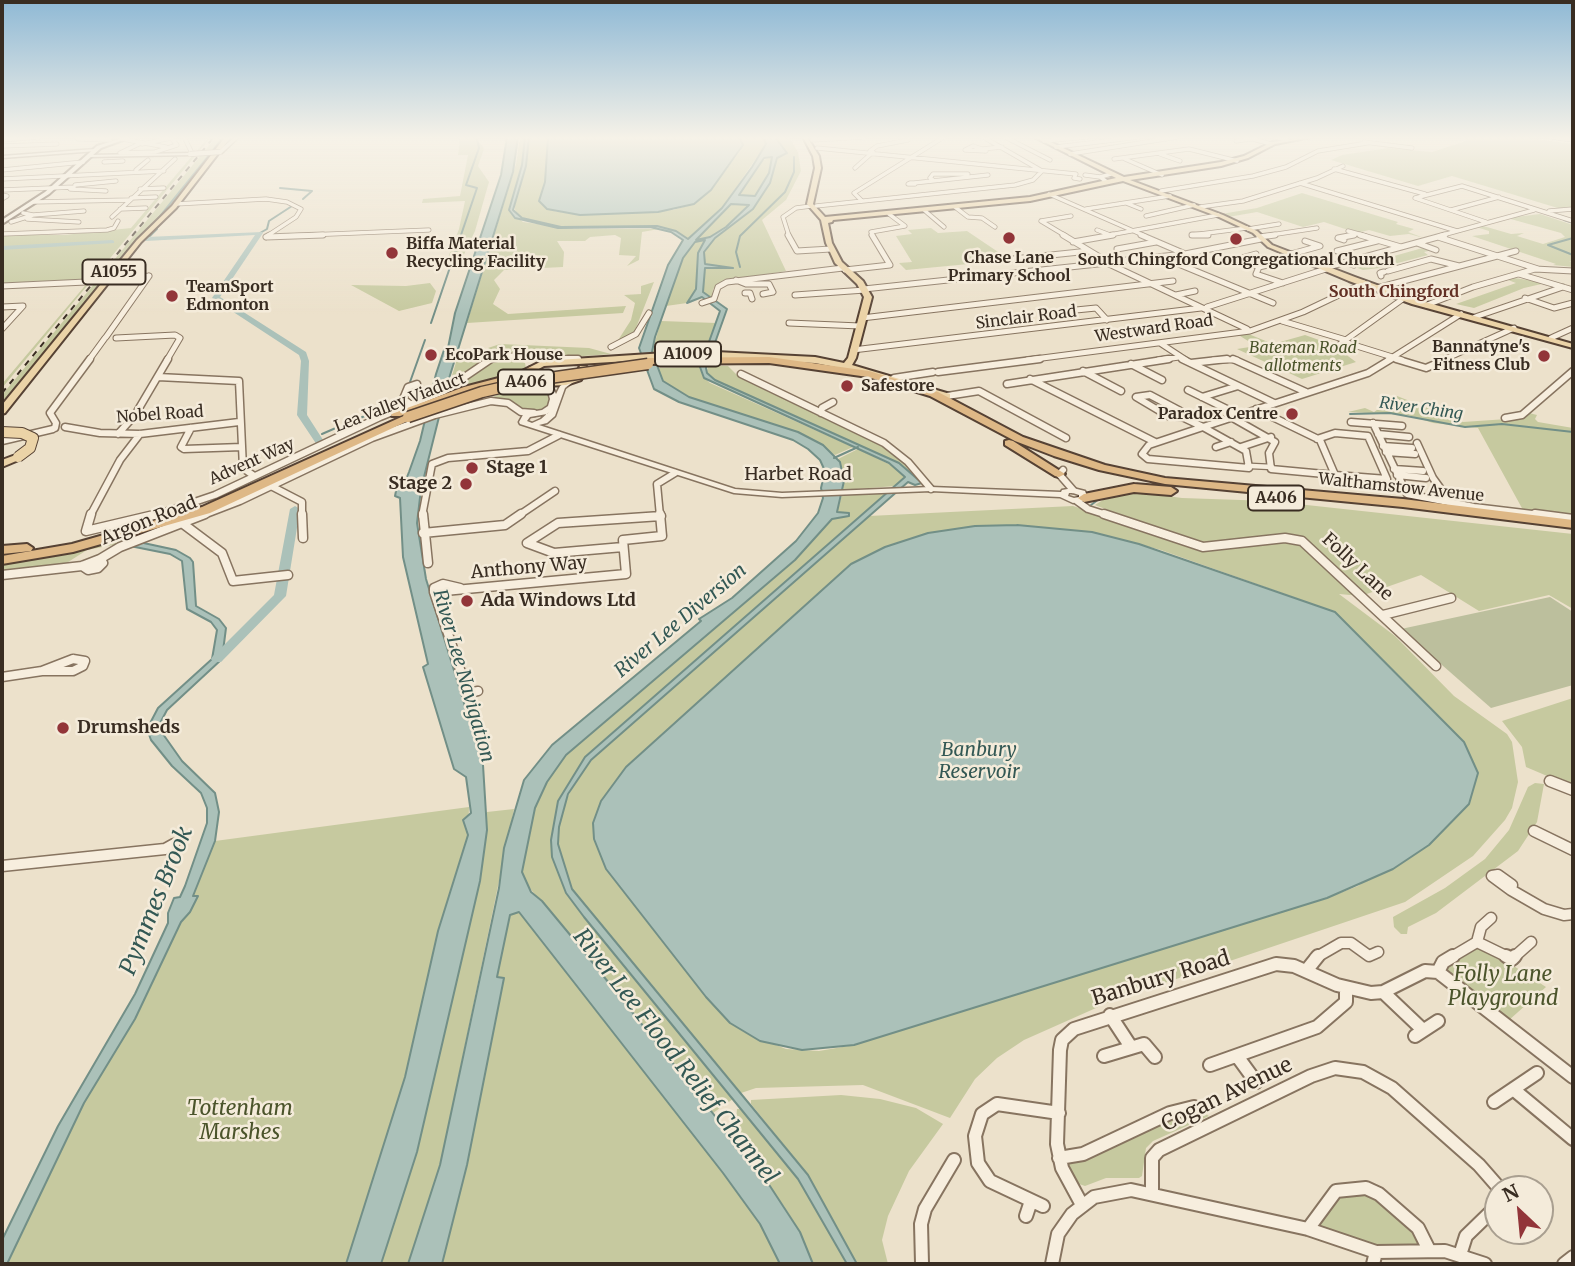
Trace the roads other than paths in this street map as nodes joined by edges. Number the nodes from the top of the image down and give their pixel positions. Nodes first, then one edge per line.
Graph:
1 (44, 196) edge
2 (133, 196) edge
3 (182, 196) edge
4 (815, 196) edge
5 (857, 196) edge
6 (911, 196) edge
7 (1046, 196) edge
8 (1054, 196) edge
9 (1165, 196) edge
10 (1174, 196) edge
11 (1259, 196) edge
12 (1343, 196) edge
13 (1421, 196) edge
14 (1495, 196) edge
15 (156, 197) dead end
16 (1499, 197) junction
17 (130, 199) junction
18 (862, 201) junction
19 (34, 202) junction
20 (1126, 203) junction
21 (176, 204) junction
22 (91, 206) dead end
23 (814, 206) junction
24 (1197, 206) junction
25 (955, 207) junction
26 (146, 208) dead end
27 (120, 209) junction
28 (1086, 209) junction
29 (1141, 209) dead end
30 (1573, 209) edge
31 (925, 210) junction
32 (1451, 210) junction
33 (1540, 210) junction
34 (84, 211) junction
35 (23, 213) dead end
36 (889, 214) junction
37 (1218, 215) junction
38 (1071, 216) dead end
39 (1146, 216) dead end
40 (30, 217) junction
41 (7, 219) edge
42 (73, 219) dead end
43 (828, 220) junction
44 (1573, 221) edge
45 (79, 222) dead end
46 (1486, 222) junction
47 (96, 223) dead end
48 (1279, 224) dead end
49 (944, 227) dead end
50 (995, 227) dead end
51 (1247, 228) junction
52 (1317, 228) dead end
53 (429, 230) dead end
54 (1097, 230) dead end
55 (1133, 231) junction
56 (1348, 231) dead end
57 (1457, 231) junction
58 (87, 232) junction
59 (2, 234) edge
60 (1192, 234) dead end
61 (1356, 234) junction
62 (1110, 235) junction
63 (1437, 237) junction
64 (1260, 238) junction
65 (1339, 238) dead end
66 (1305, 241) dead end
67 (1377, 241) junction
68 (1073, 242) junction
69 (1157, 242) junction
70 (1417, 243) junction
71 (1401, 247) junction
72 (831, 249) junction
73 (1117, 249) dead end
74 (1436, 250) dead end
75 (1089, 251) junction
76 (1337, 251) dead end
77 (1516, 251) dead end
78 (1185, 254) junction
79 (1256, 254) dead end
80 (1291, 254) junction
81 (1499, 256) junction
82 (1161, 257) junction
83 (1013, 259) dead end
84 (1284, 261) dead end
85 (1107, 263) junction
86 (1344, 263) junction
87 (898, 264) dead end
88 (890, 265) junction
89 (1354, 266) dead end
90 (1459, 266) junction
91 (1259, 267) junction
92 (1328, 267) junction
93 (1538, 268) junction
94 (844, 269) junction
95 (1573, 271) edge
96 (1373, 272) dead end
97 (1519, 274) junction
98 (110, 277) junction
99 (736, 280) junction
100 (1173, 281) dead end
101 (86, 282) dead end
102 (1283, 283) junction
103 (1364, 283) junction
104 (1153, 284) junction
105 (2, 286) edge
106 (1563, 287) junction
107 (1377, 288) junction
108 (865, 290) junction
109 (1573, 290) edge
110 (1195, 291) dead end
111 (1250, 294) junction
112 (749, 295) dead end
113 (795, 295) dead end
114 (1176, 295) junction
115 (1404, 298) junction
116 (1525, 298) junction
117 (708, 301) dead end
118 (1273, 303) dead end
119 (1573, 303) edge
120 (1427, 305) junction
121 (2, 307) edge
122 (1204, 307) junction
123 (1076, 310) dead end
124 (649, 313) dead end
125 (1461, 314) junction
126 (1475, 317) junction
127 (1107, 320) junction
128 (1282, 321) junction
129 (861, 322) junction
130 (789, 323) dead end
131 (1514, 328) junction
132 (1573, 328) edge
133 (2, 329) edge
134 (1247, 329) dead end
135 (106, 337) junction
136 (1550, 338) junction
137 (1345, 341) junction
138 (1160, 343) junction
139 (1573, 346) edge
140 (1336, 347) dead end
141 (523, 357) junction
142 (1179, 357) junction
143 (616, 358) junction
144 (1395, 358) junction
145 (792, 359) junction
146 (598, 360) junction
147 (744, 360) junction
148 (851, 360) junction
149 (562, 362) junction
150 (1191, 363) junction
151 (1131, 364) junction
152 (533, 365) junction
153 (1083, 371) junction
154 (1573, 371) edge
155 (1264, 373) junction
156 (741, 374) dead end
157 (578, 376) junction
158 (1254, 376) dead end
159 (158, 377) junction
160 (894, 378) junction
161 (1030, 379) junction
162 (1162, 380) dead end
163 (417, 384) dead end
164 (548, 384) junction
165 (1007, 384) dead end
166 (1238, 386) junction
167 (455, 389) junction
168 (1188, 390) dead end
169 (1121, 391) dead end
170 (1306, 392) junction
171 (947, 396) junction
172 (1202, 397) junction
173 (833, 402) dead end
174 (1274, 403) junction
175 (452, 407) junction
176 (1256, 409) junction
177 (2, 411) edge
178 (408, 413) junction
179 (536, 413) junction
180 (821, 413) junction
181 (522, 415) junction
182 (1235, 416) junction
183 (1182, 417) junction
184 (1505, 418) dead end
185 (239, 422) junction
186 (1351, 422) dead end
187 (544, 423) junction
188 (1373, 424) junction
189 (1402, 426) dead end
190 (1203, 427) junction
191 (191, 428) junction
192 (988, 428) junction
193 (58, 430) junction
194 (118, 434) junction
195 (140, 434) junction
196 (559, 435) junction
197 (1378, 435) junction
198 (1270, 437) junction
199 (1409, 437) dead end
200 (2, 438) edge
201 (1066, 438) dead end
202 (1317, 439) junction
203 (1155, 442) junction
204 (1231, 442) junction
205 (1031, 444) junction
206 (242, 447) junction
207 (1216, 447) dead end
208 (1241, 447) junction
209 (1385, 449) junction
210 (1145, 458) junction
211 (7, 462) edge
212 (1140, 466) dead end
213 (1251, 466) junction
214 (1272, 468) junction
215 (287, 470) junction
216 (1057, 470) joint
217 (675, 473) junction
218 (1335, 475) junction
219 (1397, 475) junction
220 (1424, 475) dead end
221 (254, 476) junction
222 (273, 487) junction
223 (931, 489) junction
224 (555, 491) dead end
225 (1252, 496) junction
226 (1078, 497) junction
227 (1408, 497) junction
228 (1451, 503) junction
229 (661, 516) junction
230 (1573, 522) edge
231 (182, 523) junction
232 (1573, 530) edge
233 (423, 533) junction
234 (303, 538) dead end
235 (623, 547) junction
236 (2, 554) edge
237 (428, 563) dead end
238 (2, 575) edge
239 (285, 576) dead end
240 (1451, 597) dead end
241 (1383, 615) junction
242 (1436, 666) dead end
243 (62, 667) dead end
244 (2, 677) edge
245 (478, 691) dead end
246 (1550, 781) dead end
247 (1573, 790) edge
248 (1534, 831) dead end
249 (169, 847) dead end
250 (1573, 850) edge
251 (4, 869) edge
252 (1511, 890) dead end
253 (1573, 914) edge
254 (1491, 918) dead end
255 (1477, 942) junction
256 (1531, 942) dead end
257 (1378, 951) dead end
258 (1306, 971) junction
259 (1438, 972) junction
260 (1346, 988) junction
261 (1383, 992) junction
262 (1110, 1015) junction
263 (1438, 1021) dead end
264 (1131, 1047) junction
265 (1104, 1056) dead end
266 (1237, 1056) junction
267 (1155, 1057) dead end
268 (1210, 1065) dead end
269 (1537, 1073) dead end
270 (1573, 1077) edge
271 (1256, 1082) dead end
272 (1513, 1089) junction
273 (1494, 1102) dead end
274 (1194, 1107) dead end
275 (1059, 1113) junction
276 (1573, 1139) edge
277 (1059, 1158) junction
278 (954, 1160) dead end
279 (1488, 1175) edge
280 (1152, 1194) junction
281 (1082, 1205) junction
282 (1026, 1216) dead end
283 (1484, 1219) edge
284 (1308, 1229) junction
285 (1429, 1250) junction
286 (1460, 1255) junction
287 (1573, 1256) edge
288 (1375, 1258) edge
289 (919, 1264) edge
290 (1052, 1264) edge
291 (1485, 1264) edge
292 (1564, 1264) edge

1 - 19 main road
2 - 17 street
3 - 21 main road, A1055
4 - 23 main road
5 - 18 street
6 - 18 street
7 - 25 main road
8 - 28 street
9 - 20 street
10 - 24 main road
11 - 24 street
12 - 57 street
13 - 32 street
14 - 16 street
15 - 17 street
16 - 32 street
16 - 33 street
17 - 19 street
17 - 27 street
18 - 23 street
19 - 41 main road
20 - 28 street
20 - 29 street
21 - 53 street
21 - 98 main road, A1055
22 - 34 street
23 - 43 main road
23 - 72 street
24 - 37 main road
24 - 39 street
25 - 31 main road
25 - 50 street
26 - 27 street
27 - 58 street
28 - 55 street
30 - 33 street
31 - 36 main road
31 - 49 street
32 - 46 street
33 - 44 street
33 - 46 street, Sinclair Road
34 - 40 street
34 - 42 street
35 - 40 street
36 - 43 main road
36 - 88 street
37 - 51 main road
37 - 55 street
38 - 68 street
40 - 41 street
40 - 45 street
43 - 72 main road
46 - 57 street, Sinclair Road
47 - 58 street
48 - 51 street
51 - 60 street
51 - 64 main road
52 - 64 street
54 - 62 street
55 - 62 street
55 - 69 street
56 - 61 street
57 - 63 street, Sinclair Road
58 - 59 street
61 - 65 street
61 - 67 street
62 - 68 street
63 - 70 street, Sinclair Road
63 - 81 street
64 - 78 street
64 - 80 main road
66 - 80 street
67 - 71 street
67 - 76 street
68 - 75 street
69 - 73 street
69 - 78 street
70 - 71 street, Sinclair Road
70 - 74 street
71 - 86 street, Sinclair Road
72 - 94 main road
75 - 83 street
75 - 85 street
77 - 81 street
78 - 82 street
79 - 91 street
80 - 92 main road
81 - 90 street
81 - 93 street
82 - 85 street
82 - 111 street
84 - 91 street
85 - 104 street
85 - 108 street
86 - 89 street
86 - 92 street, Sinclair Road
87 - 88 street
88 - 94 street
90 - 96 street
90 - 107 street
91 - 102 street
92 - 102 street, Sinclair Road
92 - 103 main road
93 - 95 street
93 - 97 street
94 - 99 street
94 - 108 main road
97 - 106 street
97 - 120 street
98 - 135 street
98 - 177 main road, A1055
99 - 112 street
99 - 117 street
100 - 104 street
101 - 105 street
102 - 111 street, Sinclair Road
103 - 107 main road
103 - 128 street, Westward Road
104 - 114 street
104 - 129 street
106 - 109 street
106 - 116 street
107 - 115 main road
108 - 113 street
108 - 129 main road
110 - 114 street
111 - 118 street
111 - 122 street, Sinclair Road
114 - 122 street
115 - 120 main road
115 - 137 street
116 - 119 street
116 - 126 street
120 - 125 main road
121 - 133 street
122 - 127 street, Sinclair Road
122 - 134 street
123 - 127 street
124 - 143 street
125 - 126 main road
125 - 144 street
126 - 131 main road
127 - 148 street, Sinclair Road
128 - 137 street
128 - 138 street, Westward Road
129 - 130 street
129 - 148 main road
131 - 136 main road
131 - 144 street
132 - 136 street
135 - 159 street
135 - 193 street
136 - 139 main road
137 - 140 street
137 - 144 street
138 - 142 street
138 - 160 street, Westward Road
141 - 152 street
141 - 152 street, Advent Way
141 - 167 street, Advent Way
142 - 150 street
142 - 151 street
143 - 146 main road, A1009
143 - 147 main road, A1009
143 - 152 street, Advent Way
144 - 170 street
145 - 147 main road, A1009
145 - 148 main road, A1009
145 - 148 main road, A1009
146 - 149 main road, A1009
146 - 157 main road, A1009
147 - 157 highway, A406, bridge
147 - 178 highway, Lea Valley Viaduct / A406, bridge
147 - 192 highway, Walthamstow Avenue / A406
147 - 205 highway, Walthamstow Avenue / A406
148 - 160 main road
149 - 152 main road
149 - 157 main road
150 - 155 street
150 - 166 street
151 - 153 street
151 - 162 street
152 - 164 main road
152 - 167 highway
153 - 161 street
153 - 169 street
154 - 184 street
155 - 158 street
155 - 170 street
156 - 180 street
157 - 164 main road
157 - 187 street
159 - 185 street
159 - 194 street
160 - 171 main road
161 - 165 street
161 - 203 street
163 - 178 street
164 - 175 highway
164 - 179 street
166 - 172 street
166 - 174 street
167 - 178 highway
167 - 178 street, Advent Way
168 - 172 street
170 - 174 street
171 - 201 street
171 - 205 highway, A406
172 - 182 street
173 - 180 street
174 - 176 street
175 - 178 highway, bridge
175 - 181 street, Argon Road
175 - 222 street, Argon Road
176 - 182 street
176 - 202 street
178 - 215 highway, Lea Valley Viaduct
178 - 221 street, Advent Way
179 - 181 street
179 - 187 street
180 - 223 street
181 - 187 street, Harbet Road
182 - 190 street
182 - 198 street
183 - 183 street
183 - 190 street
185 - 191 street, Nobel Road
185 - 206 street
186 - 188 street
187 - 196 street, Harbet Road
188 - 189 street
188 - 197 street
190 - 203 street
190 - 204 street
191 - 195 street, Nobel Road
191 - 206 street
192 - 216 highway
192 - 225 highway, Walthamstow Avenue / A406
193 - 194 street, Nobel Road
193 - 200 street, Nobel Road
194 - 195 street, Nobel Road
195 - 221 street, Advent Way
196 - 217 street, Harbet Road
196 - 233 street
197 - 199 street
197 - 209 street
198 - 208 street
198 - 214 street
200 - 211 main road, bridge
202 - 218 street
202 - 218 street
203 - 210 street
204 - 207 street
204 - 208 street
205 - 227 highway, Walthamstow Avenue / A406
206 - 221 street
208 - 213 street
209 - 219 street
209 - 228 street
210 - 212 street
210 - 213 street
213 - 214 street
214 - 218 street
215 - 236 highway
215 - 236 highway
216 - 226 street, Folly Lane
217 - 223 street, Harbet Road
217 - 229 street
219 - 220 street
219 - 227 street
222 - 231 street, Argon Road
222 - 234 street
223 - 226 street, Harbet Road
224 - 233 street
225 - 226 highway
225 - 232 highway, Walthamstow Avenue / A406
226 - 241 street, Folly Lane
227 - 228 street, Walthamstow Avenue
227 - 230 highway, Walthamstow Avenue / A406
228 - 230 street, Walthamstow Avenue
229 - 235 street
229 - 235 street
231 - 238 street, Argon Road
231 - 239 street
233 - 237 street
235 - 245 street, Anthony Way
240 - 241 street
241 - 242 street, Folly Lane
243 - 244 street
246 - 247 street
248 - 250 street
249 - 251 street
252 - 253 street
254 - 255 street
255 - 256 street
255 - 259 street
257 - 258 street
258 - 260 street, Banbury Road
258 - 262 street, Banbury Road
259 - 261 street
259 - 270 street
260 - 261 street, Banbury Road
260 - 266 street
261 - 263 street
262 - 264 street
262 - 275 street, Banbury Road
264 - 265 street
264 - 267 street
266 - 268 street
266 - 271 street
269 - 272 street
272 - 273 street
272 - 276 street
274 - 277 street
275 - 277 street, Banbury Road
275 - 282 street
277 - 281 street, Banbury Road
278 - 289 street
279 - 280 street, Cogan Avenue
280 - 281 street
280 - 284 street
281 - 290 street
283 - 286 street
284 - 285 street
284 - 288 street
285 - 286 street
285 - 288 street
286 - 291 street
287 - 292 street

